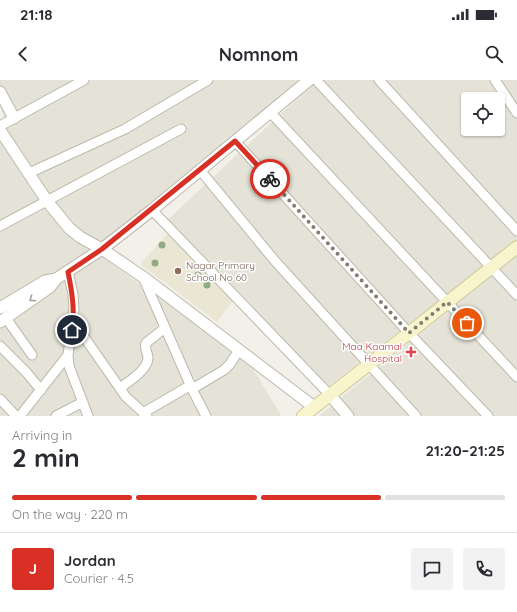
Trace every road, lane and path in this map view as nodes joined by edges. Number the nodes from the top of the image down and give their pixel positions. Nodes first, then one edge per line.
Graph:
1 (84, 80) edge
2 (208, 80) edge
3 (316, 80) edge
4 (495, 80) edge
5 (305, 81) edge
6 (384, 81) edge
7 (0, 92) edge
8 (270, 112) junction
9 (517, 113) edge
10 (14, 118) junction
11 (0, 126) edge
12 (181, 129) dead end
13 (0, 130) edge
14 (235, 141) junction
15 (200, 170) junction
16 (29, 173) junction
17 (47, 201) junction
18 (152, 210) junction
19 (0, 226) edge
20 (517, 231) edge
21 (517, 246) edge
22 (102, 249) junction
23 (490, 267) junction
24 (68, 272) junction
25 (143, 277) junction
26 (517, 295) edge
27 (447, 302) junction
28 (2, 316) edge
29 (73, 321) junction
30 (165, 328) junction
31 (409, 333) junction
32 (0, 346) edge
33 (239, 350) junction
34 (32, 355) dead end
35 (68, 355) junction
36 (369, 364) junction
37 (517, 377) edge
38 (191, 387) junction
39 (120, 388) junction
40 (41, 390) junction
41 (330, 395) junction
42 (0, 399) edge
43 (83, 402) junction
44 (314, 407) junction
45 (145, 414) edge
46 (16, 416) edge
47 (20, 416) edge
48 (56, 416) edge
49 (88, 416) edge
50 (206, 416) edge
51 (303, 416) edge
52 (348, 416) edge
53 (416, 416) edge
54 (488, 416) edge

1 - 10 street
2 - 16 street
3 - 23 street
4 - 9 street
5 - 8 street
6 - 20 street
7 - 10 street
8 - 14 street
8 - 27 street
10 - 11 street
12 - 17 street
13 - 16 street
14 - 15 street
14 - 31 street
15 - 18 street
15 - 36 street
16 - 17 street
17 - 19 street
17 - 22 street
18 - 22 street
18 - 41 street
21 - 23 main road
22 - 24 street
22 - 25 street
23 - 26 street
23 - 27 main road
24 - 28 street
24 - 29 street
25 - 30 street
25 - 33 street
27 - 31 main road
27 - 37 street
28 - 34 street
29 - 35 street
29 - 39 street
30 - 38 street
30 - 39 street
31 - 36 main road
31 - 54 street
32 - 40 street
33 - 38 street
33 - 44 street
35 - 40 street
35 - 43 street
36 - 41 main road
36 - 53 street
38 - 45 street
38 - 50 street
39 - 45 street
40 - 47 street
41 - 44 main road
41 - 52 street
42 - 46 street
43 - 48 street
43 - 49 street
44 - 51 main road

